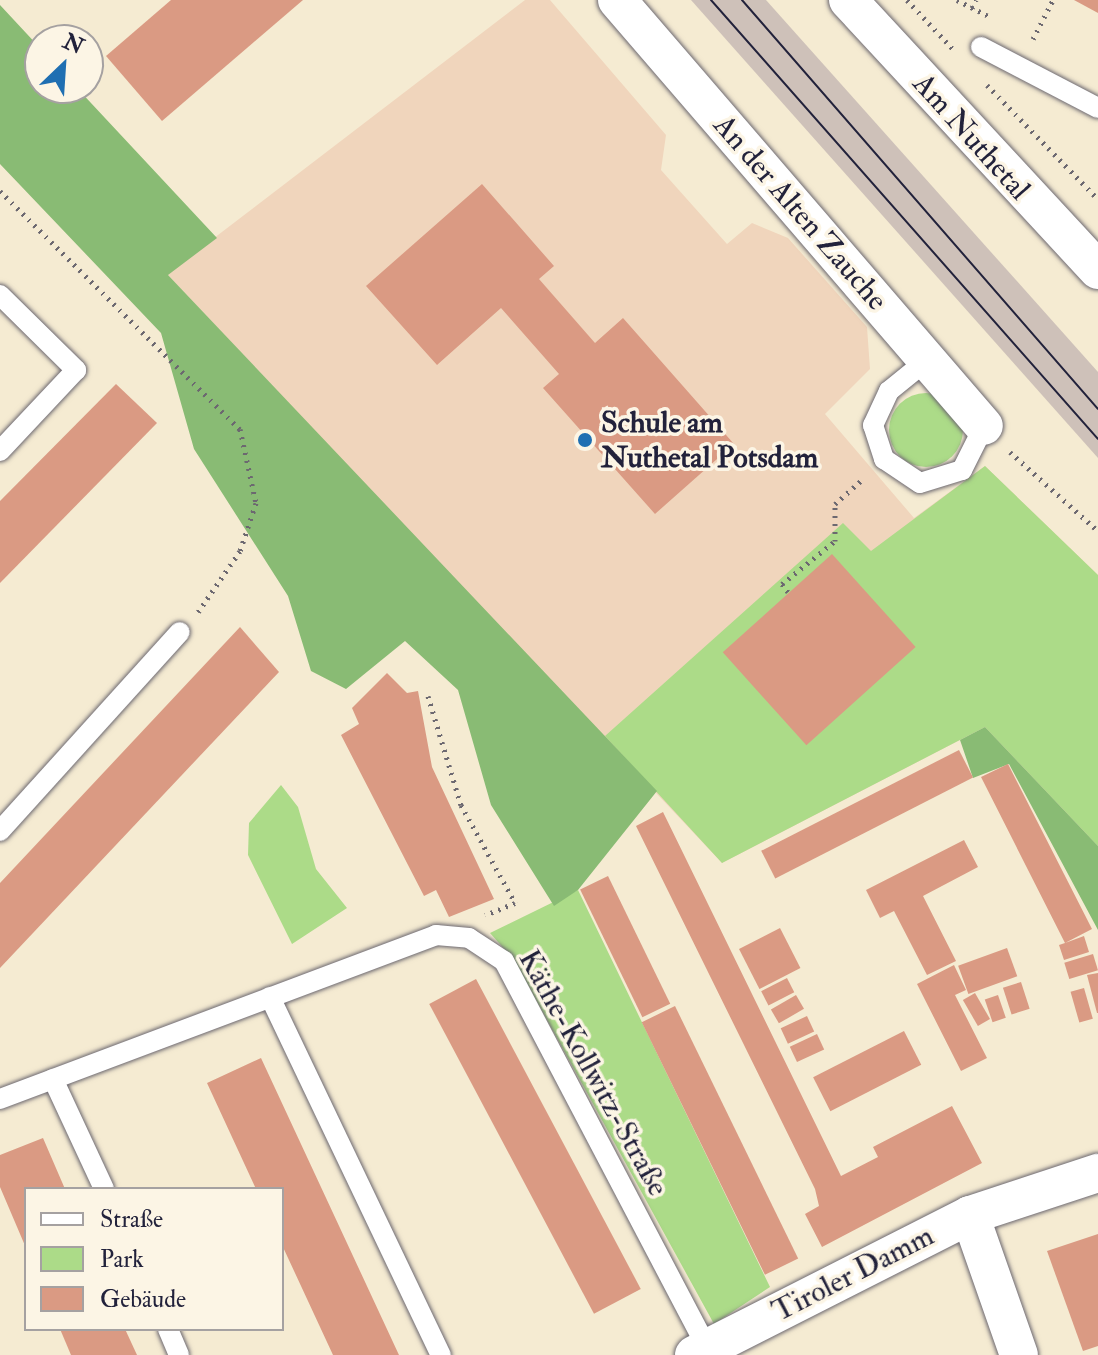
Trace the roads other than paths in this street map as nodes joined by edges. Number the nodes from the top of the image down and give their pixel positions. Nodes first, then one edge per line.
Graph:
1 (617, 0) edge
2 (848, 0) edge
3 (981, 47) dead end
4 (1098, 108) edge
5 (1098, 270) edge
6 (0, 295) edge
7 (926, 361) junction
8 (984, 426) joint
9 (0, 451) edge
10 (180, 632) road end
11 (0, 831) edge
12 (270, 997) junction
13 (53, 1079) junction
14 (0, 1099) edge
15 (1098, 1173) edge
16 (103, 1187) edge
17 (970, 1215) junction
18 (169, 1331) edge
19 (720, 1348) edge
20 (179, 1355) edge
21 (441, 1355) edge
22 (1019, 1355) edge

1 - 7 street, An der Alten Zauche
2 - 5 street, Am Nuthetal
3 - 4 lane
6 - 9 lane
7 - 8 street, An der Alten Zauche
7 - 8 lane
10 - 11 lane
12 - 13 lane
12 - 19 lane, Käthe-Kollwitz-Straße
12 - 21 lane
13 - 14 lane
13 - 16 lane
15 - 17 street, Tiroler Damm
17 - 19 street, Tiroler Damm
17 - 22 street, Tiroler Damm
18 - 20 lane

